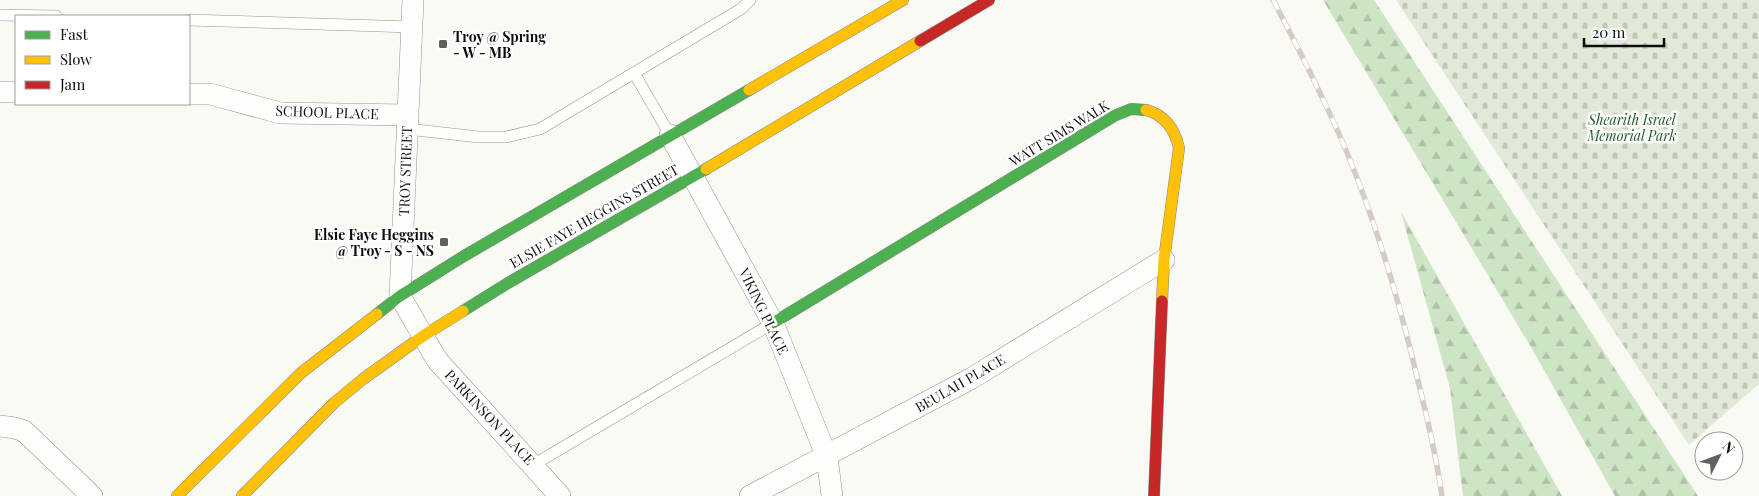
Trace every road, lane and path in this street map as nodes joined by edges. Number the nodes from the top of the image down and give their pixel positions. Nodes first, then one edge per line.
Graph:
1 (413, 0) edge
2 (750, 0) edge
3 (903, 0) edge
4 (989, 0) edge
5 (0, 14) edge
6 (28, 15) edge
7 (190, 20) edge
8 (412, 27) junction
9 (634, 73) junction
10 (0, 92) edge
11 (15, 92) edge
12 (190, 94) edge
13 (407, 122) junction
14 (670, 136) junction
15 (692, 178) junction
16 (1164, 260) junction
17 (400, 296) junction
18 (773, 323) junction
19 (423, 336) junction
20 (0, 426) edge
21 (827, 457) junction
22 (534, 465) junction
23 (92, 496) edge
24 (176, 496) edge
25 (242, 496) edge
26 (560, 496) edge
27 (750, 496) edge
28 (832, 496) edge
29 (1154, 496) edge

1 - 8 street, TROY STREET
2 - 9 lane
3 - 14 main road
4 - 15 main road, ELSIE FAYE HEGGINS STREET
5 - 6 lane
7 - 8 lane
8 - 13 street, TROY STREET
9 - 13 lane
9 - 14 lane
10 - 11 street
12 - 13 street, SCHOOL PLACE
13 - 17 street, TROY STREET
14 - 15 street, VIKING PLACE
14 - 17 main road
15 - 18 street, VIKING PLACE
15 - 19 main road, ELSIE FAYE HEGGINS STREET
16 - 18 main road, WATT SIMS WALK
16 - 21 street, BEULAH PLACE
16 - 29 main road, WATT SIMS WALK
17 - 19 street
17 - 24 main road
18 - 21 street, VIKING PLACE
18 - 22 lane
19 - 22 street, PARKINSON PLACE
19 - 25 main road, ELSIE FAYE HEGGINS STREET
20 - 23 street
21 - 27 street, BEULAH PLACE
21 - 28 street, VIKING PLACE
22 - 26 street, PARKINSON PLACE

